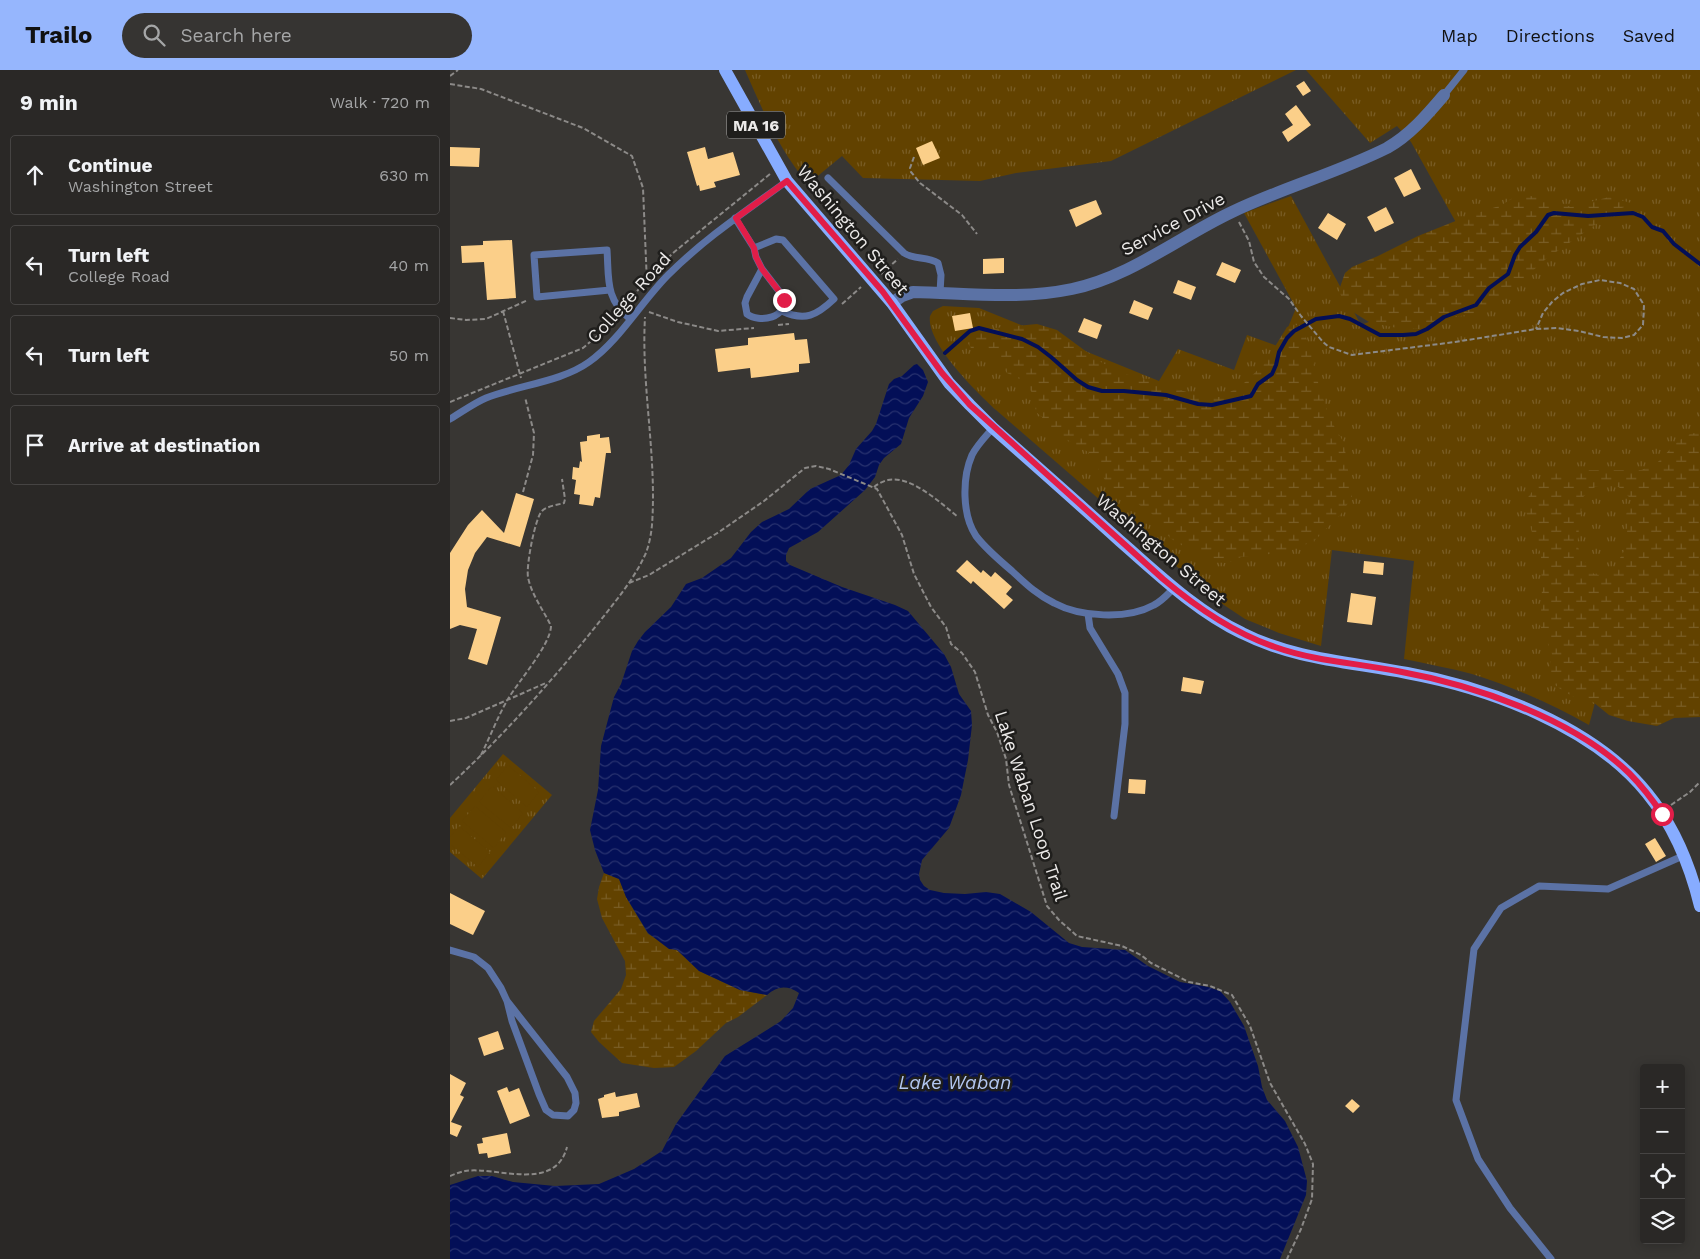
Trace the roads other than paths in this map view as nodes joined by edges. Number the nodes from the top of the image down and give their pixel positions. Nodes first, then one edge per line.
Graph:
1 (725, 70) edge
2 (1464, 70) edge
3 (1444, 95) joint
4 (828, 178) dead end
5 (787, 181) junction
6 (736, 218) junction
7 (754, 248) junction
8 (762, 269) junction
9 (610, 290) junction
10 (940, 293) junction
11 (892, 303) junction
12 (782, 310) junction
13 (630, 319) junction
14 (450, 419) edge
15 (993, 428) junction
16 (1174, 588) junction
17 (1088, 614) junction
18 (1114, 816) dead end
19 (1685, 855) junction
20 (1700, 906) edge
21 (450, 950) edge
22 (507, 1001) junction
23 (1551, 1259) edge

1 - 5 main road, Washington Street / MA 16
2 - 3 lane
3 - 10 street, Service Drive
4 - 10 lane
5 - 6 lane, College Road
5 - 11 main road, Washington Street / MA 16
6 - 7 lane
6 - 13 lane, College Road
7 - 8 lane
7 - 12 lane
8 - 12 lane
8 - 12 lane
9 - 9 lane
9 - 13 lane
10 - 11 street, Service Drive
11 - 15 main road, Washington Street / MA 16
13 - 14 lane, College Road
15 - 16 main road, Washington Street / MA 16
15 - 17 lane
16 - 17 lane
16 - 19 main road, Washington Street / MA 16
17 - 18 lane
19 - 20 main road, Washington Street / MA 16
19 - 23 lane
21 - 22 lane
22 - 22 lane

